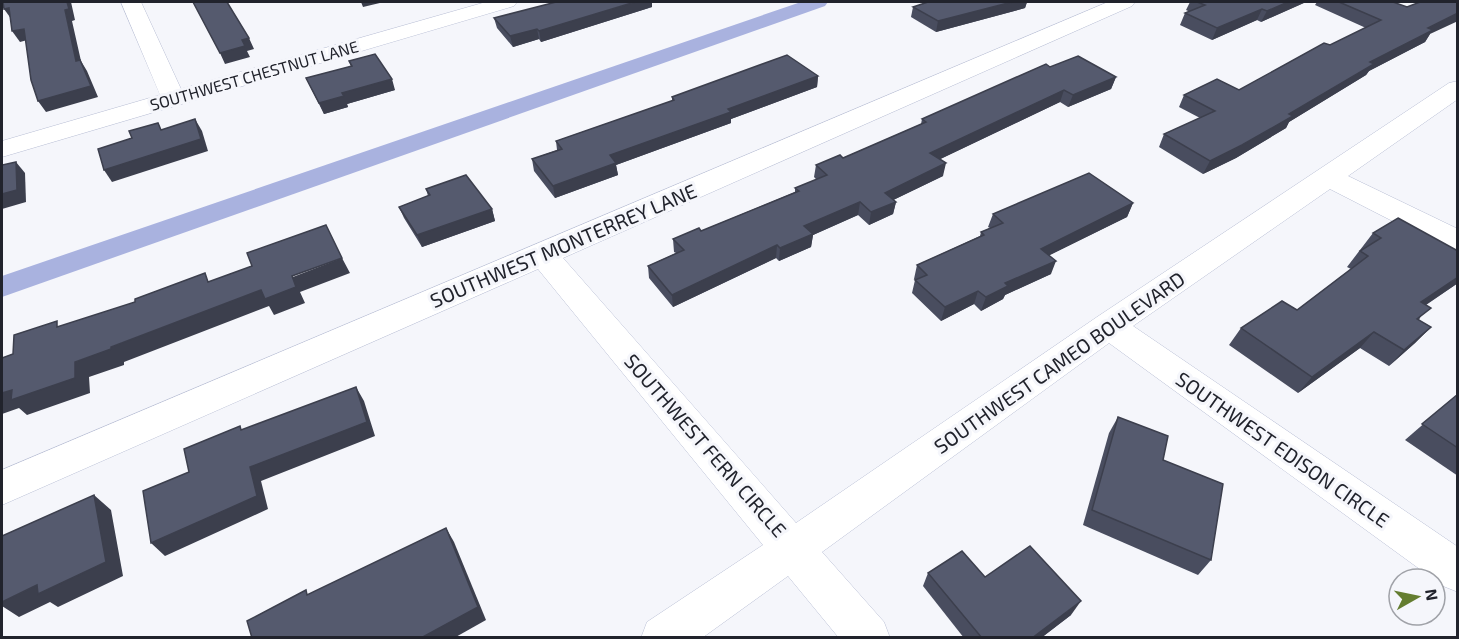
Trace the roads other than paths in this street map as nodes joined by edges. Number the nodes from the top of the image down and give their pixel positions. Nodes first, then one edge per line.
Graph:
1 (131, 2) edge
2 (507, 2) edge
3 (1125, 2) edge
4 (452, 8) edge
5 (1458, 88) edge
6 (173, 98) junction
7 (2, 148) edge
8 (1328, 177) junction
9 (1458, 242) edge
10 (542, 254) junction
11 (1109, 326) junction
12 (2, 488) edge
13 (794, 548) junction
14 (1458, 572) edge
15 (663, 638) edge
16 (868, 638) edge

1 - 6 street
2 - 4 street, SOUTHWEST CHESTNUT LANE
3 - 10 street, SOUTHWEST MONTERREY LANE
4 - 6 street, SOUTHWEST CHESTNUT LANE
5 - 8 street, SOUTHWEST CAMEO BOULEVARD
6 - 7 street, SOUTHWEST CHESTNUT LANE
8 - 9 street
8 - 11 street, SOUTHWEST CAMEO BOULEVARD
10 - 12 street, SOUTHWEST MONTERREY LANE
10 - 13 street, SOUTHWEST FERN CIRCLE
11 - 13 street, SOUTHWEST CAMEO BOULEVARD
11 - 14 street, SOUTHWEST EDISON CIRCLE
13 - 15 street, SOUTHWEST CAMEO BOULEVARD
13 - 16 street, SOUTHWEST FERN CIRCLE

